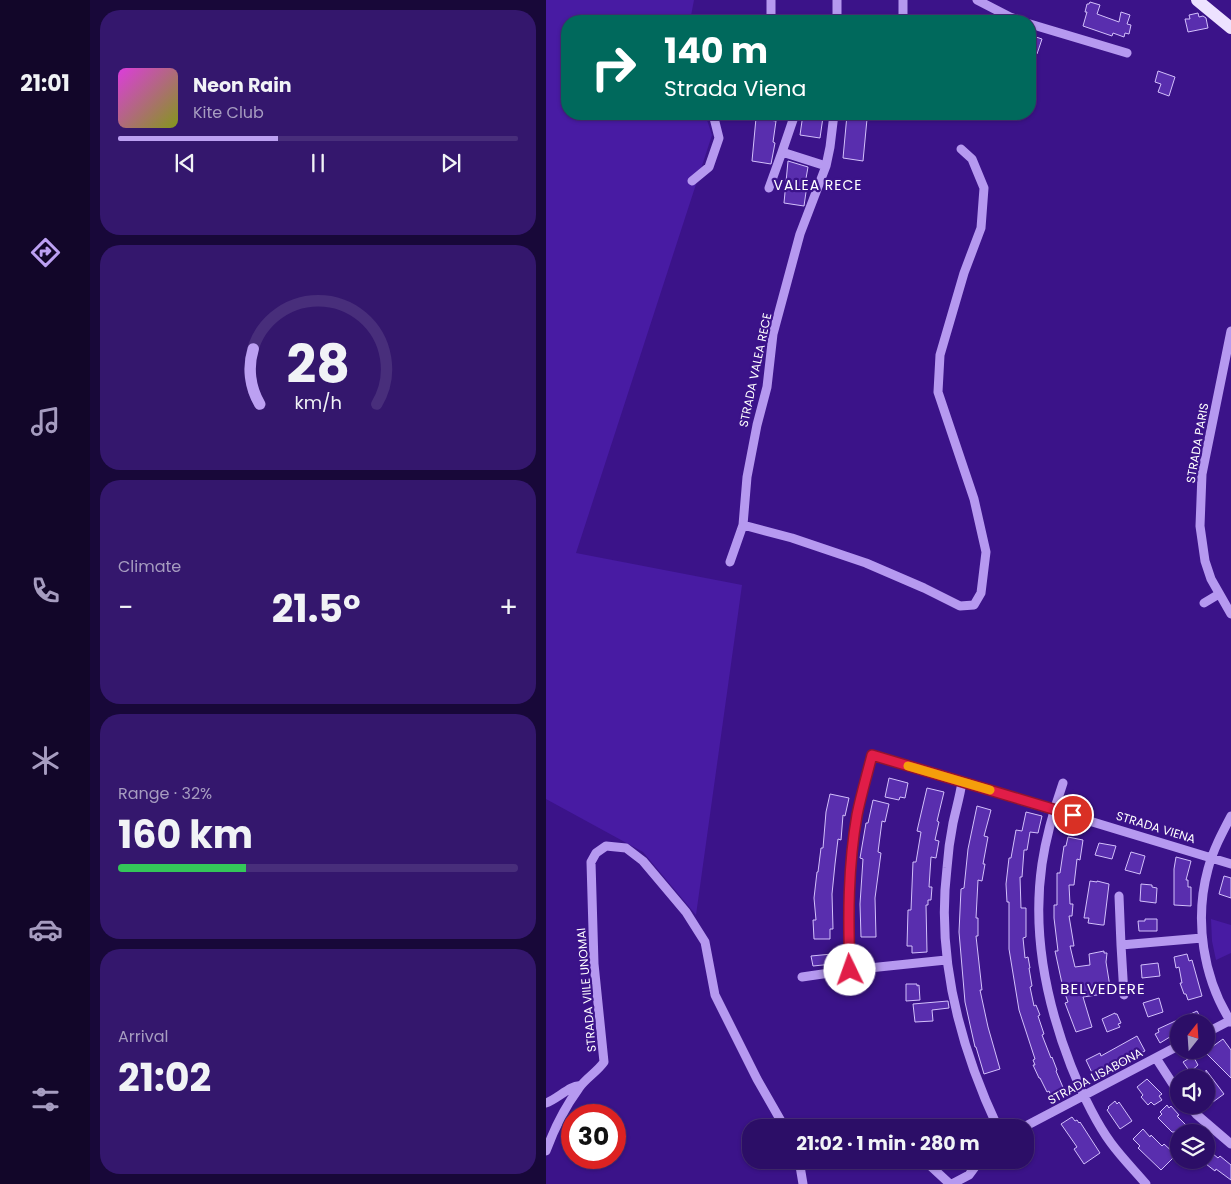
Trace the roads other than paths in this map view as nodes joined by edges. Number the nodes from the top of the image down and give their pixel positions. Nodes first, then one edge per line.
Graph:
1 (771, 0) edge
2 (837, 0) edge
3 (903, 0) edge
4 (977, 0) edge
5 (1196, 0) edge
6 (771, 15) edge
7 (837, 15) edge
8 (903, 15) edge
9 (1006, 15) edge
10 (1036, 26) edge
11 (1231, 28) edge
12 (1127, 53) dead end
13 (714, 120) edge
14 (792, 120) edge
15 (833, 120) edge
16 (961, 149) dead end
17 (782, 152) junction
18 (826, 166) junction
19 (692, 181) dead end
20 (769, 188) dead end
21 (1231, 331) edge
22 (743, 525) junction
23 (730, 562) dead end
24 (1219, 594) junction
25 (1204, 603) dead end
26 (1231, 614) edge
27 (962, 782) junction
28 (1063, 783) dead end
29 (1054, 810) junction
30 (1231, 816) edge
31 (1212, 858) junction
32 (1231, 864) edge
33 (1119, 896) dead end
34 (1202, 938) junction
35 (1121, 944) junction
36 (946, 960) junction
37 (850, 970) junction
38 (802, 977) dead end
39 (1124, 995) dead end
40 (1230, 1021) edge
41 (1215, 1028) edge
42 (1170, 1050) edge
43 (1156, 1058) junction
44 (1170, 1080) edge
45 (580, 1086) junction
46 (1084, 1097) junction
47 (546, 1103) edge
48 (1196, 1114) edge
49 (780, 1119) edge
50 (994, 1119) edge
51 (1034, 1122) edge
52 (1231, 1144) edge
53 (546, 1151) edge
54 (800, 1169) edge
55 (934, 1169) edge
56 (973, 1169) edge
57 (803, 1184) edge
58 (951, 1184) edge
59 (1146, 1184) edge

1 - 6 street
2 - 7 street
3 - 8 street
4 - 9 street
5 - 11 main road
10 - 12 street
13 - 19 street
14 - 17 street
15 - 18 street, STRADA VALEA RECE
16 - 22 street
17 - 18 street
17 - 20 street
18 - 22 street, STRADA VALEA RECE
21 - 24 street, STRADA PARIS
22 - 23 street, STRADA VALEA RECE
24 - 25 street
24 - 26 street, STRADA PARIS
27 - 29 street, STRADA VIENA
27 - 36 street
27 - 37 street, STRADA VIENA
28 - 29 street
29 - 31 street, STRADA VIENA
29 - 46 street
30 - 31 street
31 - 32 street, STRADA VIENA
31 - 34 street
33 - 35 street
34 - 35 street
34 - 40 street
35 - 39 street
36 - 37 street
36 - 50 street
37 - 38 street
40 - 41 street
42 - 43 street, STRADA LISABONA
43 - 44 street
43 - 46 street, STRADA LISABONA
45 - 47 street
45 - 49 street, STRADA VIILE UNOMAI
45 - 53 street, STRADA VIILE UNOMAI
46 - 51 street, STRADA LISABONA
46 - 59 street
48 - 52 street
54 - 57 street
55 - 58 street
56 - 58 street

